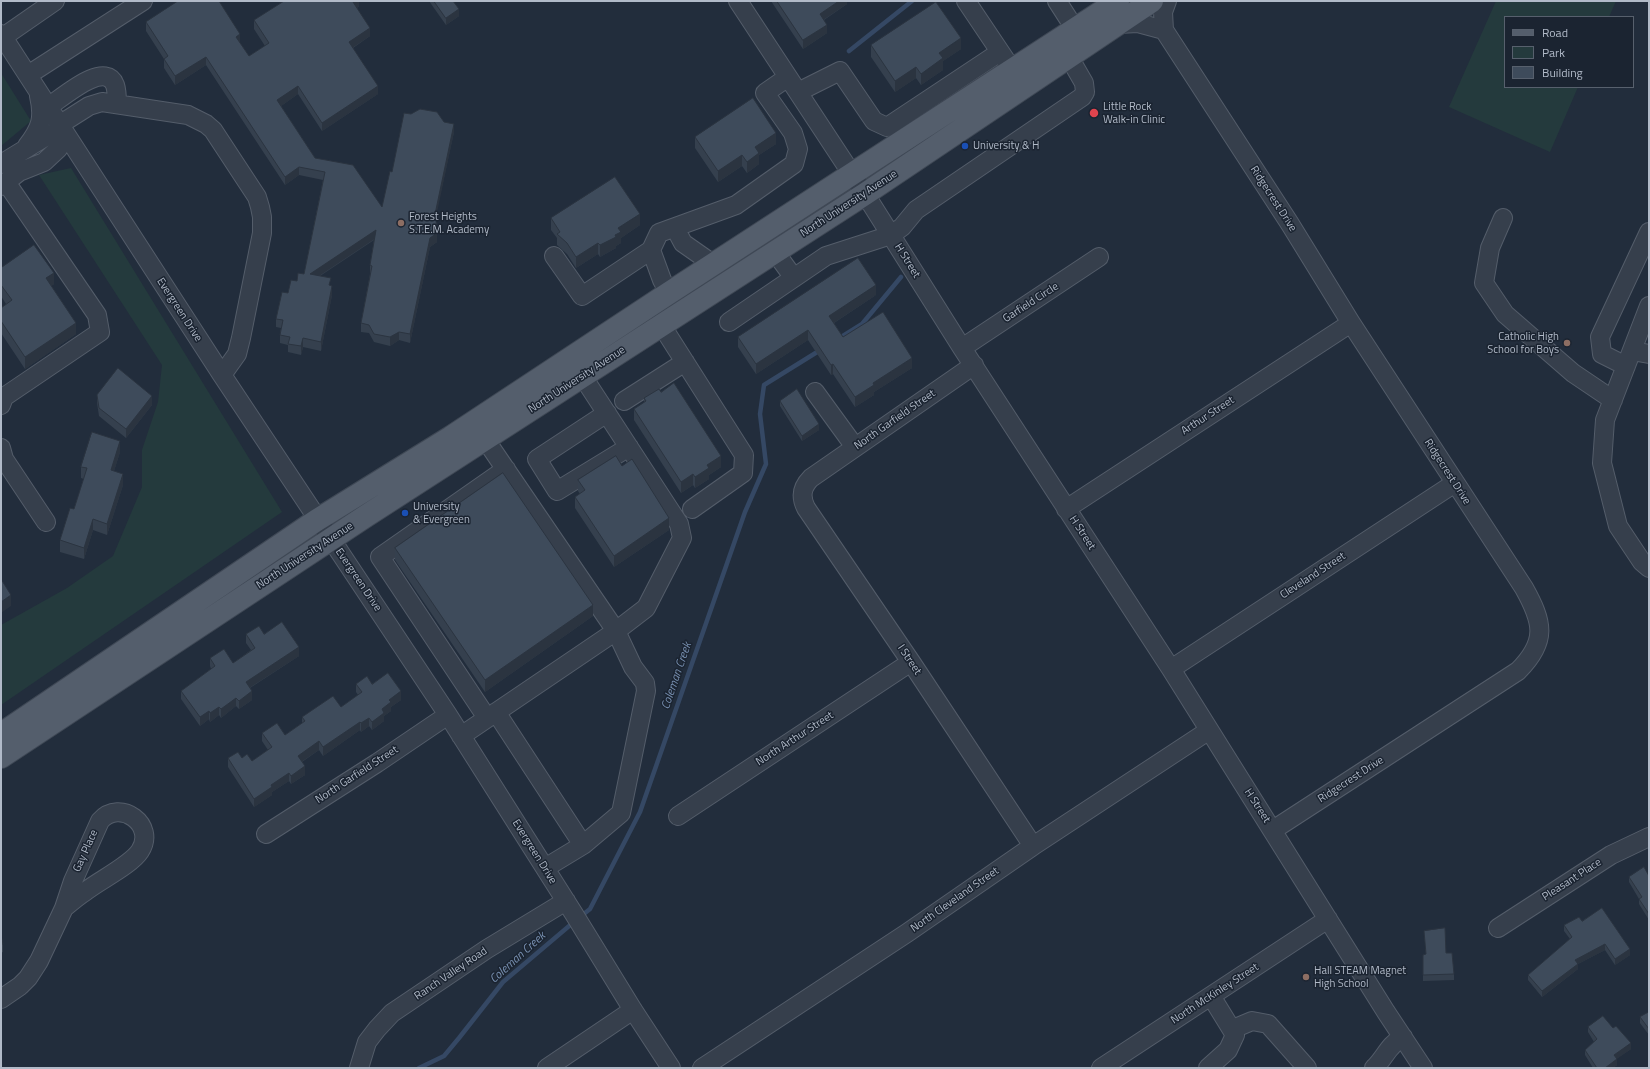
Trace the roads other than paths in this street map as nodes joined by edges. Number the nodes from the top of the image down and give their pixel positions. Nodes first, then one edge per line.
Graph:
1 (55, 1) edge
2 (143, 1) edge
3 (738, 1) edge
4 (966, 1) edge
5 (1057, 1) edge
6 (1118, 1) edge
7 (1152, 1) edge
8 (1167, 1) edge
9 (1118, 24) junction
10 (1075, 29) junction
11 (1164, 30) junction
12 (2, 36) edge
13 (1069, 57) junction
14 (1006, 61) junction
15 (28, 75) junction
16 (793, 84) junction
17 (38, 91) junction
18 (117, 104) junction
19 (48, 107) junction
20 (62, 130) junction
21 (26, 148) junction
22 (44, 162) junction
23 (1, 164) edge
24 (86, 167) junction
25 (852, 175) junction
26 (3, 184) edge
27 (865, 194) junction
28 (1503, 218) dead end
29 (675, 228) junction
30 (1649, 232) edge
31 (891, 235) junction
32 (651, 250) junction
33 (775, 252) junction
34 (554, 256) dead end
35 (1099, 257) dead end
36 (713, 264) junction
37 (794, 278) junction
38 (669, 293) junction
39 (1648, 311) edge
40 (729, 322) dead end
41 (1351, 323) junction
42 (662, 326) junction
43 (962, 348) junction
44 (1635, 357) edge
45 (685, 362) junction
46 (974, 365) junction
47 (222, 375) junction
48 (583, 376) junction
49 (815, 392) dead end
50 (1613, 400) junction
51 (624, 401) dead end
52 (1, 405) edge
53 (607, 413) junction
54 (485, 439) junction
55 (629, 447) junction
56 (855, 447) junction
57 (1, 448) edge
58 (506, 469) junction
59 (816, 475) joint
60 (1455, 483) junction
61 (692, 509) dead end
62 (1066, 509) junction
63 (317, 520) junction
64 (46, 522) dead end
65 (331, 539) junction
66 (1649, 568) edge
67 (616, 631) junction
68 (911, 662) junction
69 (1171, 669) junction
70 (448, 715) junction
71 (492, 715) junction
72 (1208, 731) junction
73 (1, 734) edge
74 (461, 736) junction
75 (1, 757) edge
76 (678, 816) dead end
77 (1273, 830) junction
78 (266, 834) dead end
79 (1649, 837) edge
80 (583, 845) junction
81 (1033, 846) junction
82 (545, 868) junction
83 (64, 908) junction
84 (574, 913) junction
85 (1328, 919) junction
86 (1498, 928) dead end
87 (1211, 996) junction
88 (1, 999) edge
89 (633, 1010) junction
90 (1232, 1029) junction
91 (1403, 1037) junction
92 (1111, 1065) edge
93 (359, 1068) edge
94 (547, 1068) edge
95 (671, 1068) edge
96 (702, 1068) edge
97 (1208, 1068) edge
98 (1307, 1068) edge
99 (1374, 1068) edge
100 (1423, 1068) edge

1 - 12 street
2 - 15 street
3 - 16 street, H Street
4 - 14 street
5 - 10 street
6 - 10 main road, North University Avenue
7 - 9 main road, North University Avenue
8 - 11 street
9 - 11 street
9 - 13 main road, North University Avenue
10 - 14 main road, North University Avenue
11 - 41 street, Ridgecrest Drive
12 - 15 street, Evergreen Drive
13 - 27 main road, North University Avenue
13 - 31 street
14 - 16 street
14 - 25 main road, North University Avenue
15 - 17 street, Evergreen Drive
16 - 25 street, H Street
16 - 29 street
17 - 19 street, Evergreen Drive
17 - 21 street
18 - 19 street
18 - 20 street
18 - 47 street
19 - 20 street, Evergreen Drive
20 - 21 street
20 - 22 street
20 - 24 street, Evergreen Drive
21 - 23 street
22 - 24 street
22 - 26 street
24 - 47 street, Evergreen Drive
25 - 27 street, H Street
25 - 36 main road, North University Avenue
26 - 52 street
27 - 31 street, H Street
27 - 33 main road, North University Avenue
28 - 50 street
29 - 32 street
29 - 36 street
30 - 44 street
31 - 37 street
31 - 43 street, H Street
32 - 34 street
32 - 38 street
33 - 37 street
33 - 42 main road, North University Avenue
35 - 43 street, Garfield Circle
36 - 38 main road, North University Avenue
37 - 40 street
38 - 63 main road, North University Avenue
39 - 44 street
41 - 60 street, Ridgecrest Drive
41 - 62 street, Arthur Street
42 - 45 street
42 - 48 main road, North University Avenue
43 - 46 street, H Street
44 - 50 street
45 - 51 street
45 - 61 street
46 - 56 street, North Garfield Street
46 - 62 street, H Street
47 - 63 street, Evergreen Drive
48 - 53 street
48 - 54 main road, North University Avenue
49 - 56 street
50 - 66 street
53 - 55 street
53 - 55 street
54 - 58 street
54 - 65 main road, North University Avenue
55 - 67 street
56 - 59 street, North Garfield Street
57 - 64 street
58 - 67 street
58 - 71 street
59 - 68 street, I Street
60 - 69 street, Cleveland Street
60 - 77 street, Ridgecrest Drive
62 - 69 street, H Street
63 - 65 street, Evergreen Drive
63 - 73 main road, North University Avenue
65 - 70 street, Evergreen Drive
65 - 75 main road, North University Avenue
67 - 71 street
67 - 80 street
68 - 76 street, North Arthur Street
68 - 81 street, I Street
69 - 72 street, H Street
70 - 74 street, Evergreen Drive
70 - 78 street, North Garfield Street
71 - 74 street
71 - 80 street
72 - 77 street, H Street
72 - 81 street, North Cleveland Street
74 - 82 street, Evergreen Drive
77 - 85 street, H Street
79 - 86 street, Pleasant Place
80 - 82 street
81 - 96 street, North Cleveland Street
82 - 84 street, Evergreen Drive
83 - 83 street, Gay Place
83 - 88 street, Gay Place
84 - 89 street, Evergreen Drive
84 - 93 street, Ranch Valley Road
85 - 87 street, North McKinley Street
85 - 91 street, H Street
87 - 90 street
87 - 92 street, North McKinley Street
89 - 94 street
89 - 95 street, Evergreen Drive
90 - 97 street
90 - 98 street
91 - 99 street
91 - 100 street, H Street

